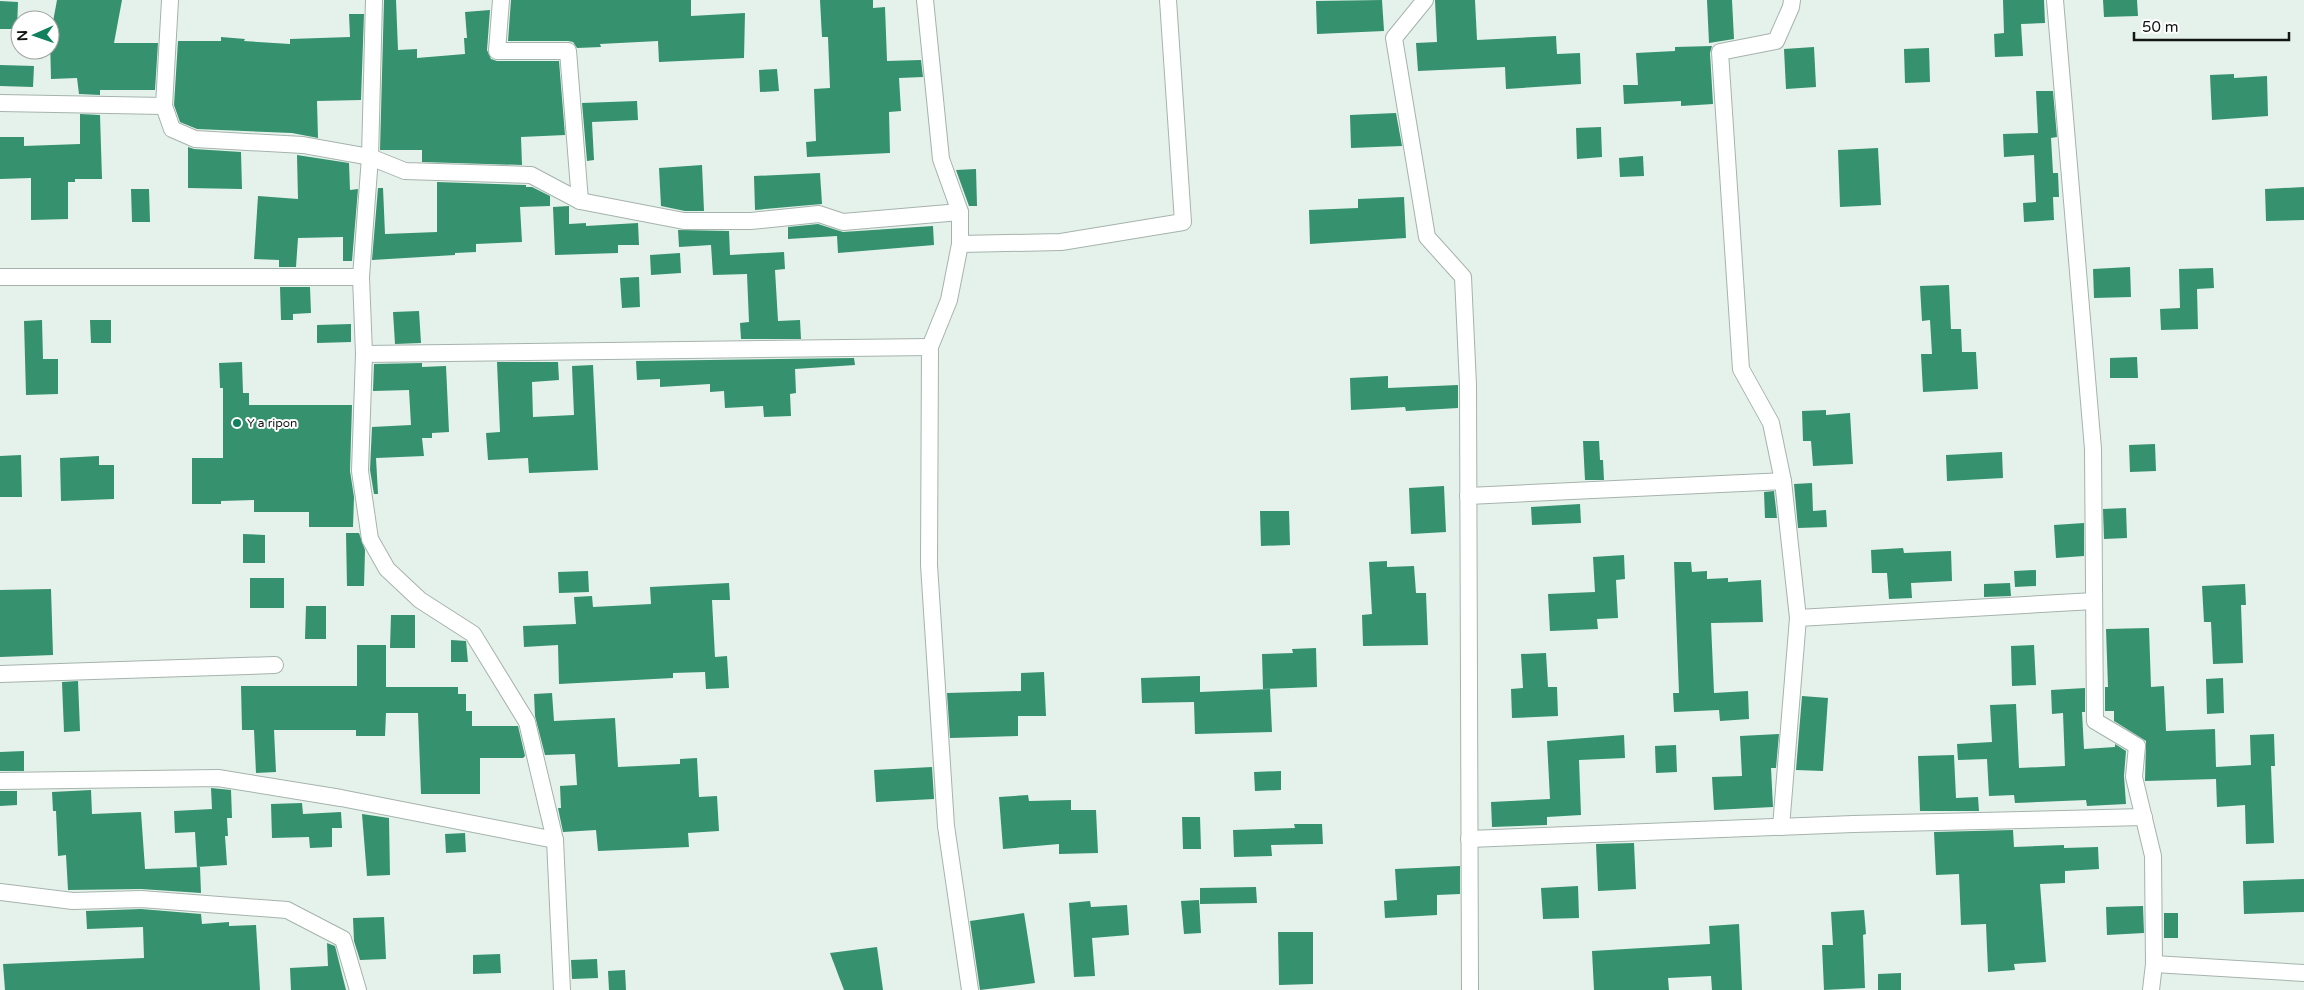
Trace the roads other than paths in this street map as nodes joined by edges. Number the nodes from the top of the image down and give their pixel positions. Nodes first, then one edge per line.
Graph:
1 (170, 0) edge
2 (374, 0) edge
3 (501, 0) edge
4 (926, 0) edge
5 (1168, 0) edge
6 (1425, 0) edge
7 (1792, 0) edge
8 (2055, 0) edge
9 (0, 103) edge
10 (164, 106) junction
11 (370, 157) junction
12 (580, 201) junction
13 (960, 212) junction
14 (960, 244) junction
15 (0, 277) edge
16 (360, 277) junction
17 (930, 347) junction
18 (364, 354) junction
19 (1783, 481) junction
20 (1468, 496) junction
21 (2094, 601) junction
22 (1798, 618) junction
23 (275, 665) dead end
24 (0, 674) edge
25 (0, 781) edge
26 (2144, 817) junction
27 (1781, 827) junction
28 (1469, 839) junction
29 (555, 840) junction
30 (0, 892) edge
31 (2154, 964) junction
32 (2304, 973) edge
33 (358, 990) edge
34 (562, 990) edge
35 (970, 990) edge
36 (1470, 990) edge
37 (2151, 990) edge

1 - 10 street
2 - 11 street
3 - 12 street
4 - 13 street
5 - 14 street
6 - 20 street
7 - 19 street
8 - 21 street
9 - 10 street
10 - 11 street
11 - 12 street
11 - 16 street
12 - 13 street
13 - 14 street
14 - 17 street
15 - 16 street
16 - 18 street
17 - 18 street
17 - 35 street
18 - 29 street
19 - 20 street
19 - 22 street
20 - 28 street
21 - 22 street
21 - 26 street
22 - 27 street
23 - 24 street
25 - 29 street
26 - 27 street
26 - 31 street
27 - 28 street
28 - 36 street
29 - 34 street
30 - 33 street
31 - 32 street
31 - 37 street

